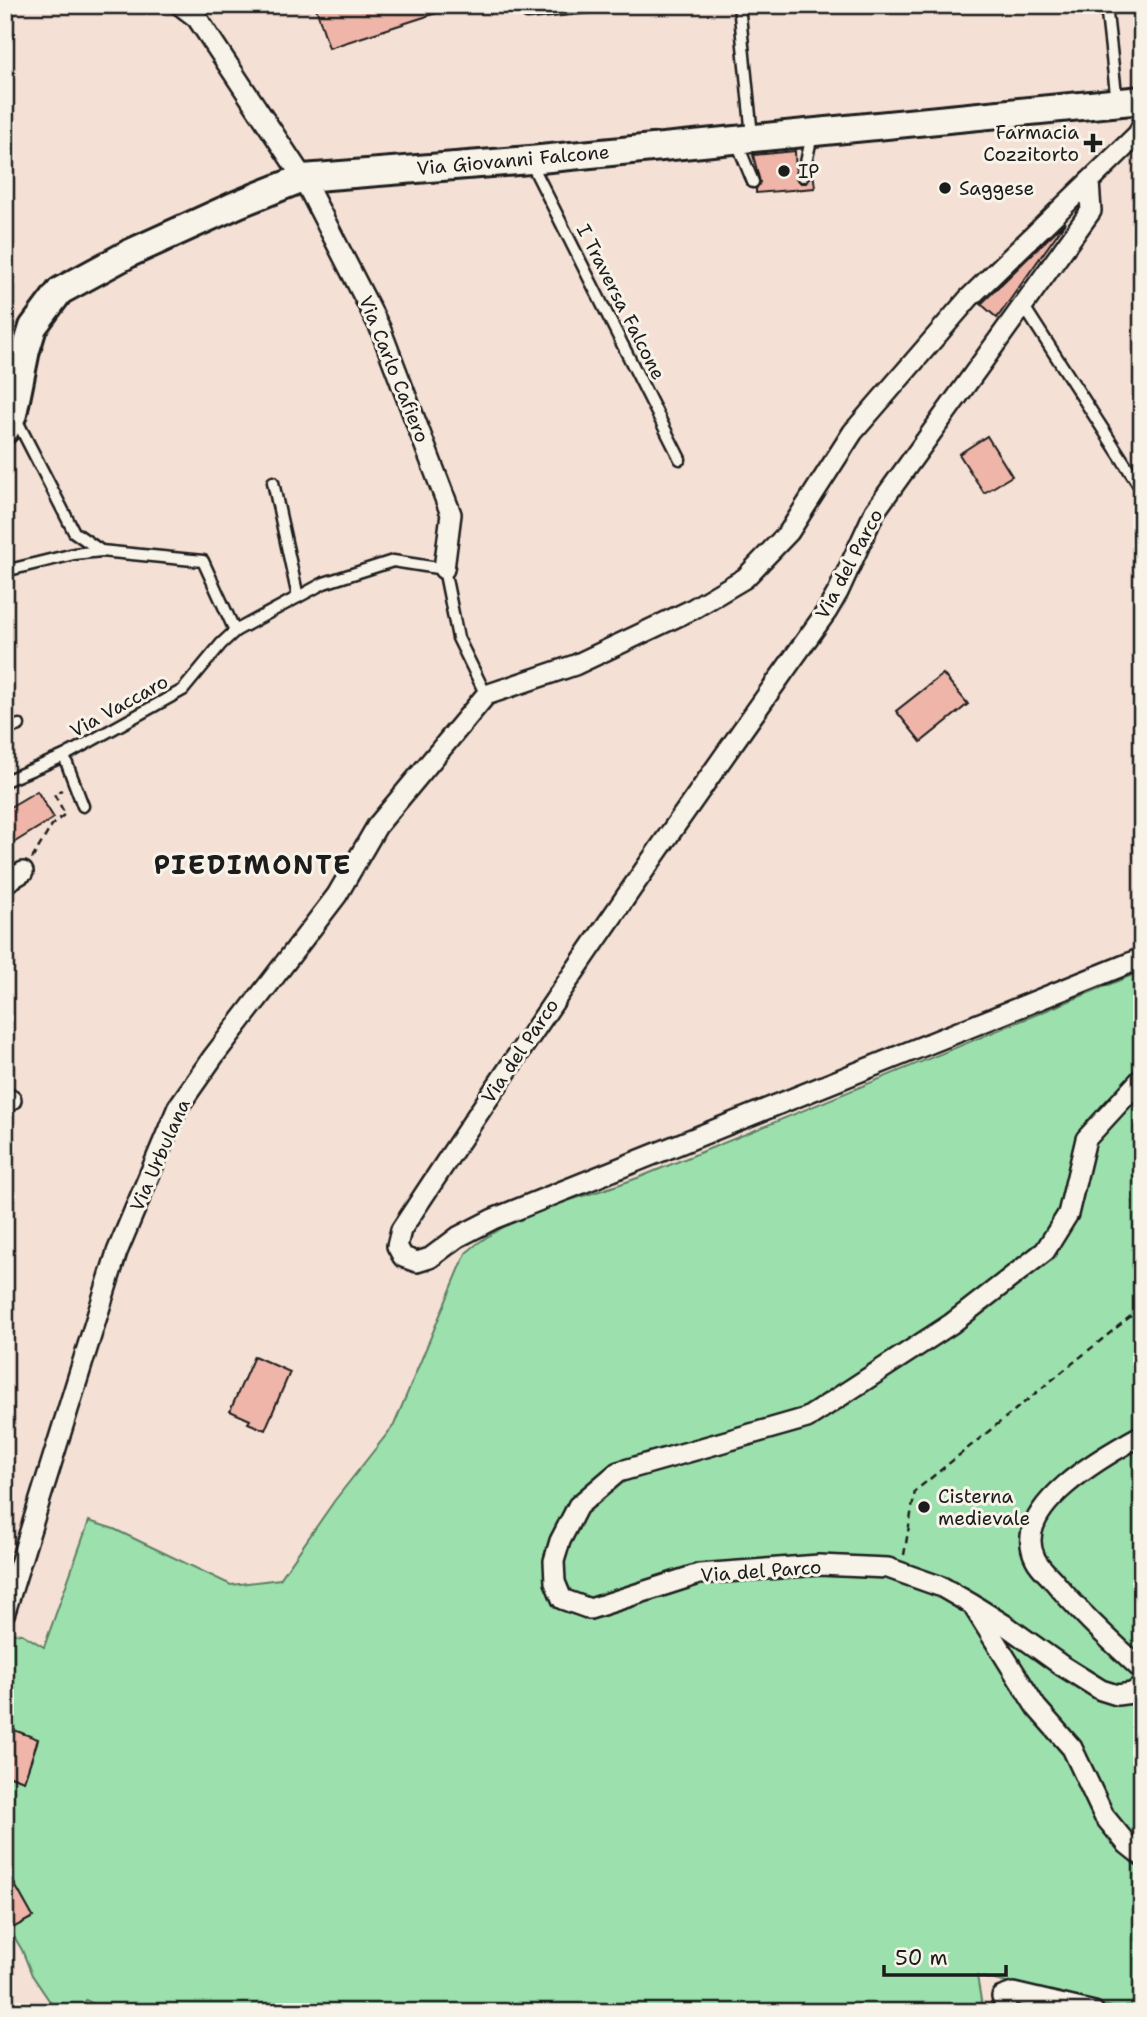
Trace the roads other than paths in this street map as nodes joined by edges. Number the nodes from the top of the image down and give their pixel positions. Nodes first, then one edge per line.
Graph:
1 (180, 5) edge
2 (606, 5) edge
3 (739, 5) edge
4 (1106, 5) edge
5 (527, 13) dead end
6 (1129, 101) edge
7 (1142, 125) edge
8 (813, 131) junction
9 (744, 138) junction
10 (530, 160) junction
11 (803, 176) dead end
12 (303, 178) junction
13 (752, 182) dead end
14 (1088, 182) junction
15 (1023, 305) junction
16 (9, 422) edge
17 (681, 459) dead end
18 (273, 482) dead end
19 (1142, 490) edge
20 (101, 551) junction
21 (444, 569) junction
22 (5, 570) edge
23 (298, 597) junction
24 (235, 631) junction
25 (486, 695) junction
26 (19, 724) dead end
27 (5, 730) edge
28 (64, 757) junction
29 (5, 781) edge
30 (83, 806) dead end
31 (23, 873) road end
32 (5, 883) edge
33 (1142, 958) edge
34 (1142, 1078) edge
35 (1142, 1435) edge
36 (973, 1605) junction
37 (5, 1612) edge
38 (1142, 1670) edge
39 (1142, 1686) edge
40 (1142, 1856) edge
41 (1008, 2012) edge
42 (1094, 2012) edge

1 - 12 street, Via Carlo Cafiero
2 - 5 lane
3 - 9 lane
4 - 6 lane
6 - 8 main road, Via Giovanni Falcone
7 - 14 street
8 - 9 main road, Via Giovanni Falcone
8 - 11 lane
9 - 10 main road, Via Giovanni Falcone
9 - 13 lane
10 - 12 main road, Via Giovanni Falcone
10 - 17 lane, I Traversa Falcone
12 - 16 main road, Via Giovanni Falcone
12 - 21 street, Via Carlo Cafiero
14 - 15 street, Via del Parco
14 - 25 street
15 - 19 lane
15 - 33 street, Via del Parco
16 - 20 lane
18 - 23 lane
20 - 22 lane
20 - 24 lane
21 - 23 lane, Via Vaccaro
21 - 25 lane
23 - 24 lane, Via Vaccaro
24 - 28 lane, Via Vaccaro
25 - 37 street, Via Urbulana
26 - 27 lane
28 - 29 lane
28 - 30 lane, Via Vaccaro
31 - 32 street
34 - 36 street, Via del Parco
35 - 38 street
36 - 39 street, Via del Parco
36 - 40 street
41 - 42 street

